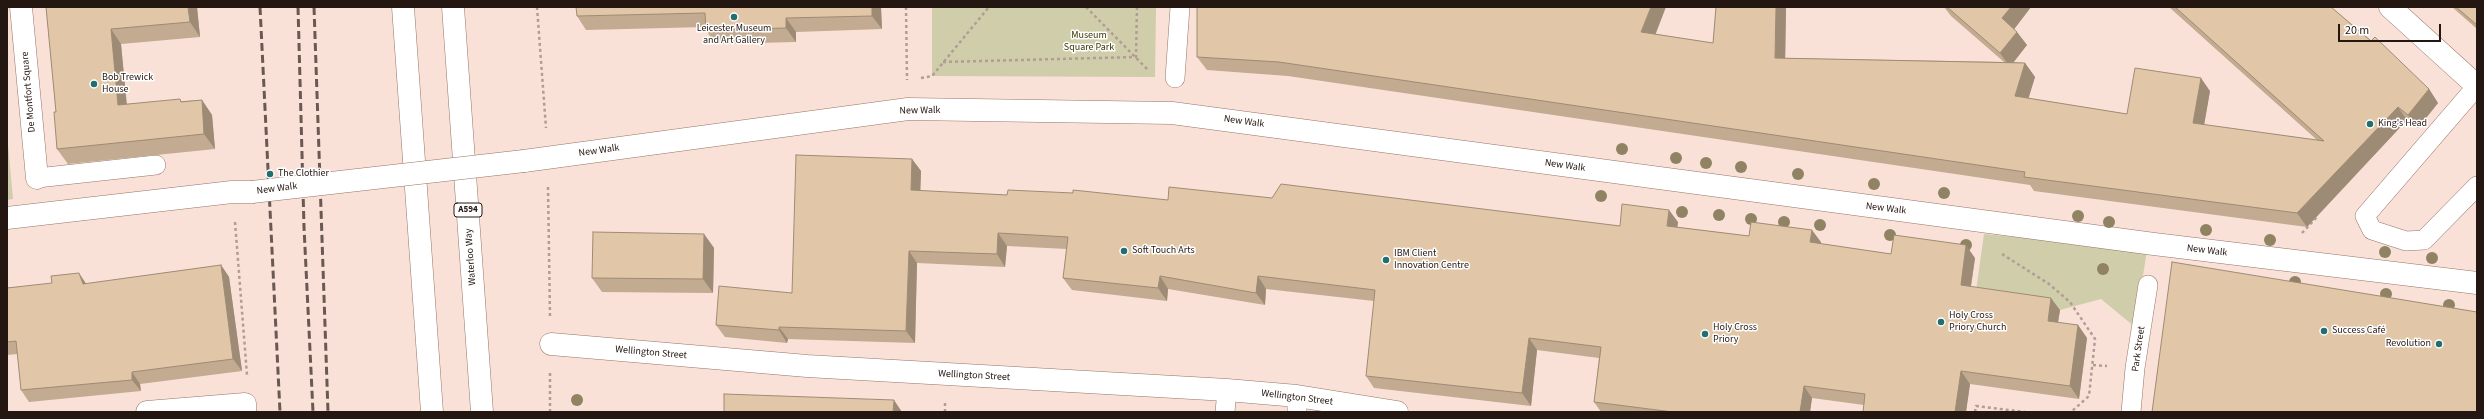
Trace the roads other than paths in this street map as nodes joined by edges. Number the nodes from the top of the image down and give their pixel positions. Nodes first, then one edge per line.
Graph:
1 (21, 7) edge
2 (403, 7) edge
3 (453, 7) edge
4 (1180, 7) edge
5 (2390, 7) edge
6 (1175, 78) dead end
7 (2477, 86) edge
8 (156, 165) dead end
9 (37, 178) joint
10 (2477, 186) edge
11 (7, 218) edge
12 (2477, 284) edge
13 (2148, 285) dead end
14 (551, 344) road end
15 (1227, 390) junction
16 (1297, 404) edge
17 (245, 408) edge
18 (147, 412) edge
19 (432, 412) edge
20 (482, 412) edge
21 (1225, 412) edge
22 (1397, 412) edge
23 (2131, 412) edge

1 - 9 street, De Montfort Square
2 - 19 street
3 - 20 street, Waterloo Way / A594
4 - 6 lane
5 - 7 street
7 - 10 lane
8 - 9 lane
11 - 12 street, New Walk, bridge
13 - 23 lane, Park Street
14 - 15 street, Wellington Street
15 - 16 street, Wellington Street
15 - 21 lane
16 - 22 street, Wellington Street
17 - 18 street

